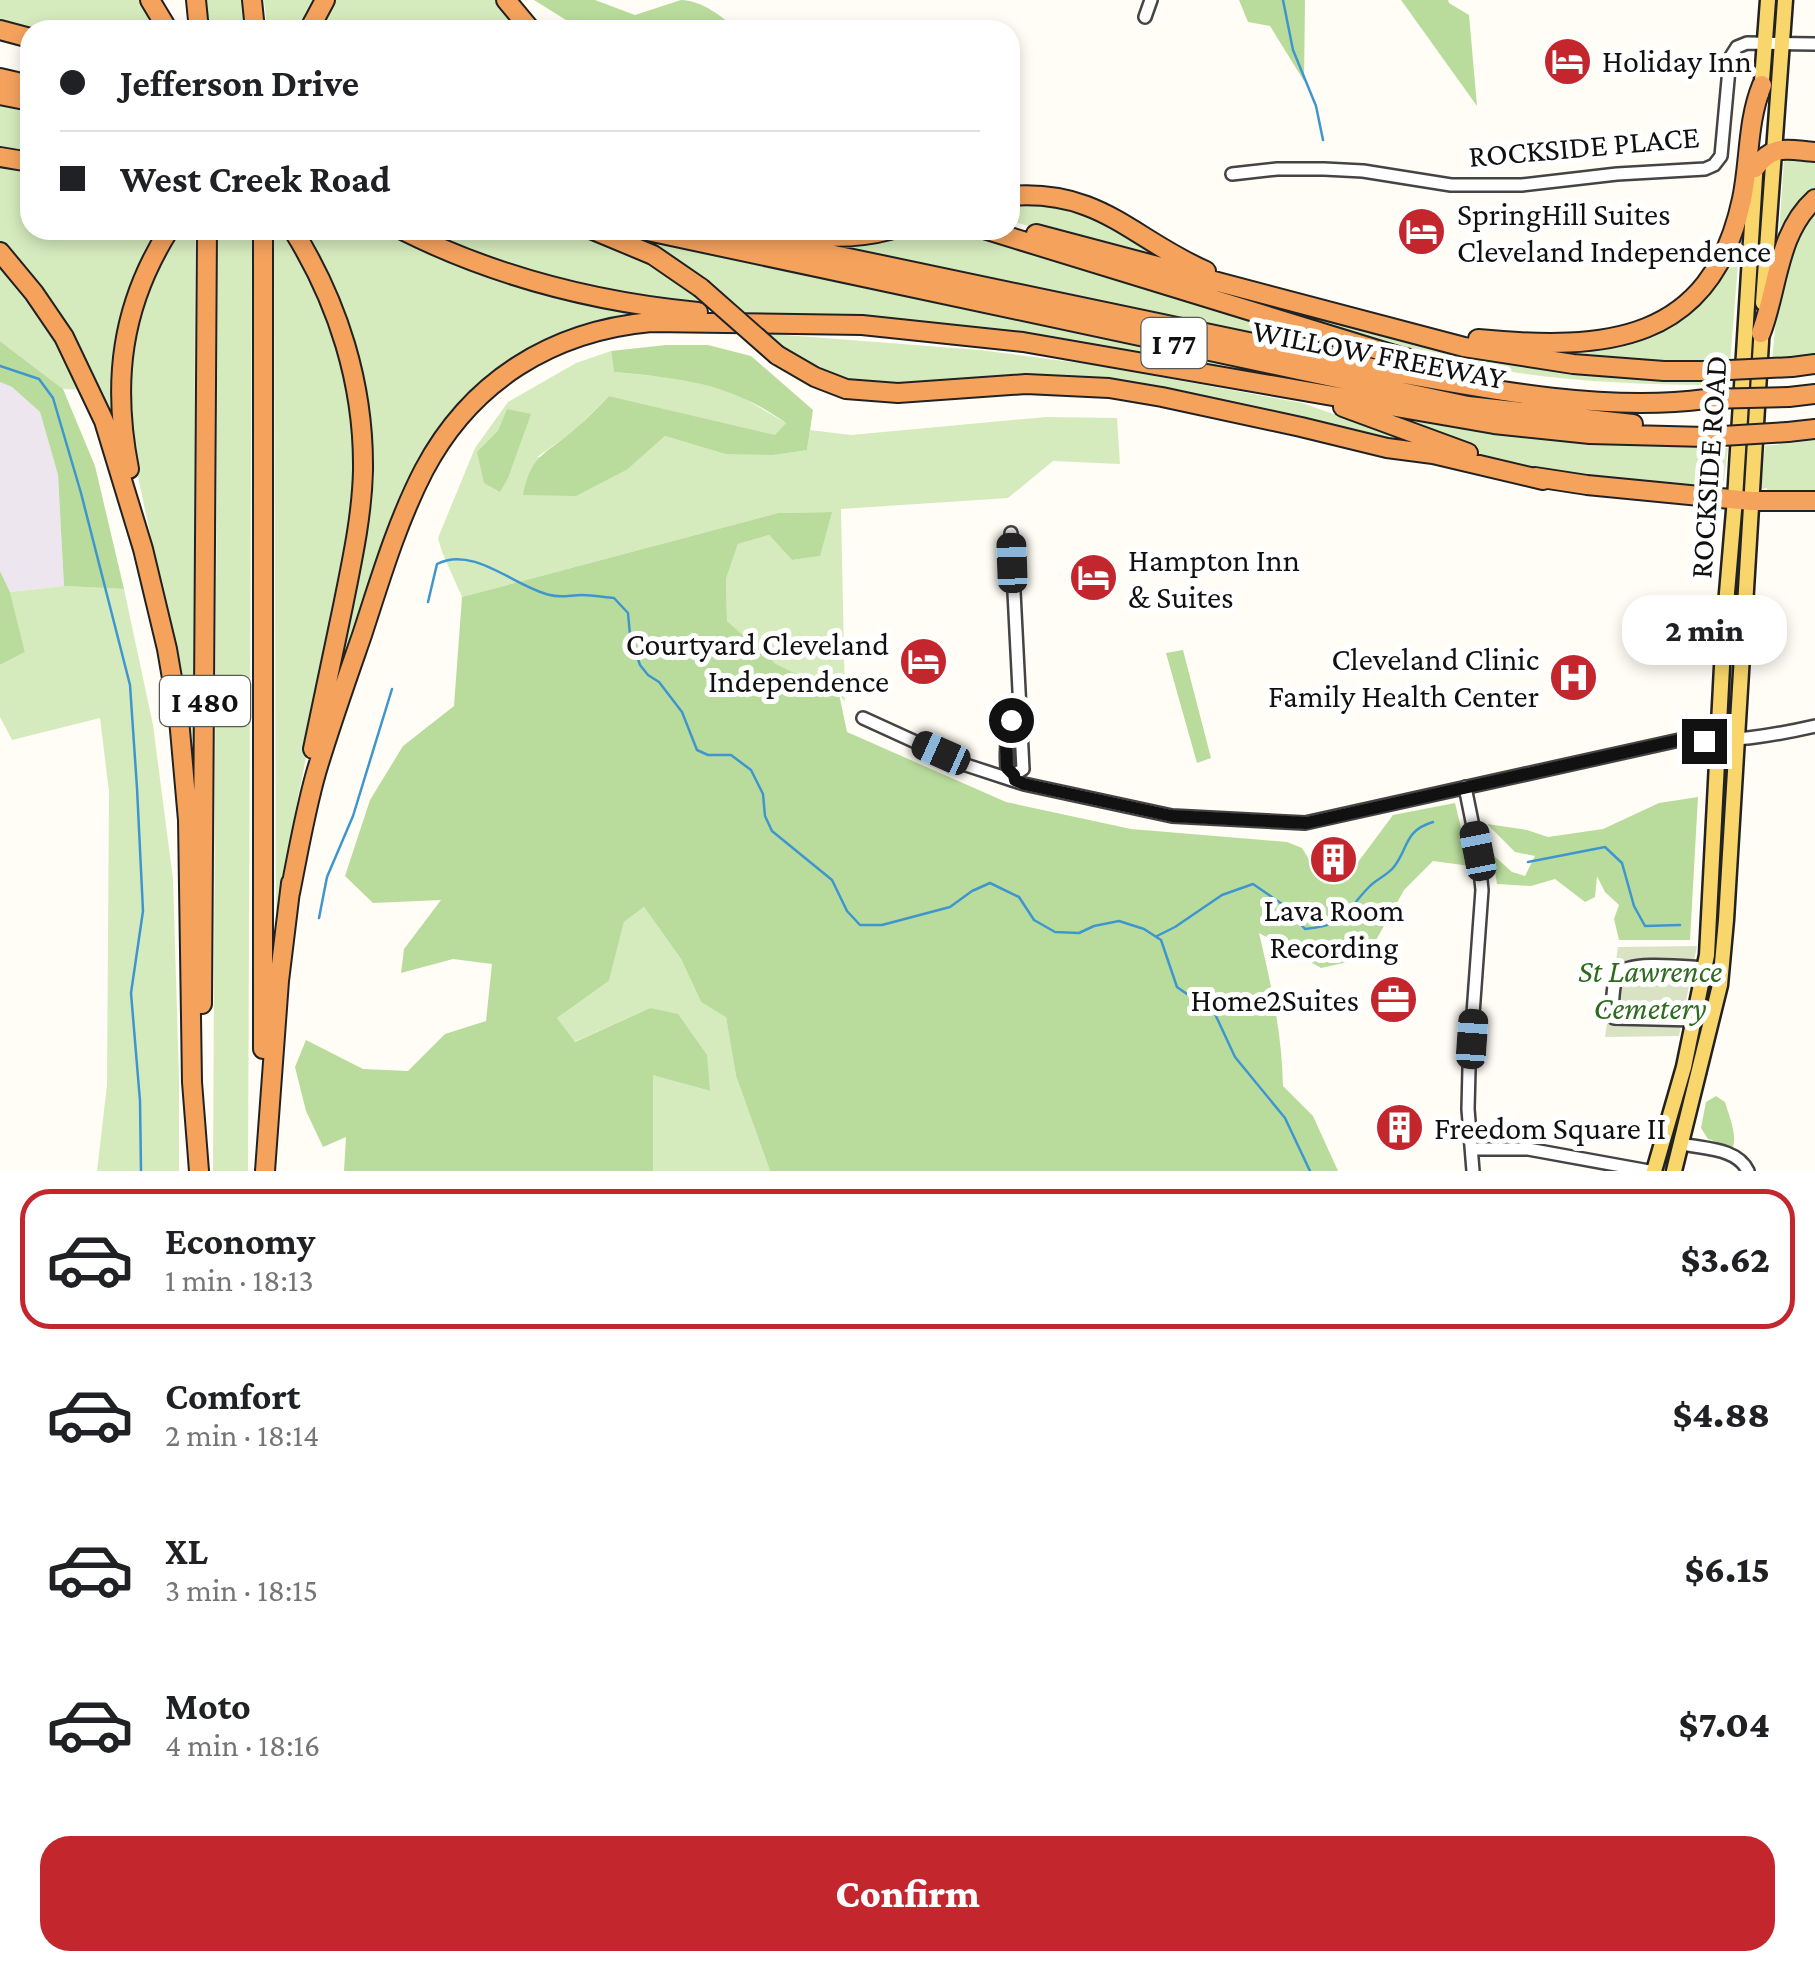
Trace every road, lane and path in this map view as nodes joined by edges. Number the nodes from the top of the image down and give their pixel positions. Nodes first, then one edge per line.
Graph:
1 (506, 0) edge
2 (1151, 0) edge
3 (1768, 0) edge
4 (1785, 0) edge
5 (1145, 17) dead end
6 (523, 20) edge
7 (1764, 43) junction
8 (1782, 44) junction
9 (1815, 44) edge
10 (1762, 86) junction
11 (1774, 150) junction
12 (1815, 152) edge
13 (1755, 168) junction
14 (1232, 174) dead end
15 (1020, 196) edge
16 (1815, 198) edge
17 (1020, 229) edge
18 (163, 240) edge
19 (207, 240) edge
20 (263, 240) edge
21 (299, 240) edge
22 (424, 240) edge
23 (617, 240) edge
24 (690, 240) edge
25 (763, 240) edge
26 (1020, 240) edge
27 (0, 252) edge
28 (1263, 293) junction
29 (1372, 322) junction
30 (814, 325) junction
31 (1761, 333) junction
32 (1815, 364) edge
33 (1250, 382) junction
34 (1815, 394) edge
35 (1706, 399) junction
36 (1815, 420) edge
37 (1789, 427) junction
38 (1815, 429) edge
39 (1707, 432) junction
40 (1543, 480) junction
41 (1743, 500) junction
42 (1815, 501) edge
43 (1011, 533) dead end
44 (143, 548) junction
45 (862, 718) dead end
46 (1815, 726) edge
47 (1737, 739) junction
48 (1718, 742) junction
49 (1014, 778) junction
50 (1465, 787) junction
51 (290, 893) junction
52 (1705, 968) junction
53 (1695, 1020) junction
54 (1682, 1144) junction
55 (1472, 1149) junction
56 (199, 1171) edge
57 (265, 1171) edge
58 (1474, 1171) edge
59 (1652, 1171) edge
60 (1674, 1171) edge
61 (1748, 1171) edge

1 - 6 highway
2 - 5 street
3 - 7 main road, ROCKSIDE ROAD
4 - 8 main road, ROCKSIDE ROAD
7 - 8 street
7 - 10 main road, ROCKSIDE ROAD
7 - 14 street, ROCKSIDE PLACE
8 - 9 street
8 - 11 main road, ROCKSIDE ROAD
10 - 13 main road, ROCKSIDE ROAD
10 - 29 highway
11 - 12 highway
11 - 13 highway
11 - 31 main road, ROCKSIDE ROAD
13 - 41 main road, ROCKSIDE ROAD
15 - 28 highway
16 - 31 highway
17 - 28 highway
18 - 44 highway
19 - 56 highway, I 480
20 - 57 highway, I 480
21 - 51 highway
22 - 30 highway
23 - 40 highway, bridge
24 - 39 highway, WILLOW FREEWAY / I 77
25 - 35 highway, WILLOW FREEWAY / I 77
26 - 35 highway
27 - 44 highway
28 - 29 highway
29 - 32 highway, bridge
30 - 33 highway
30 - 51 highway
31 - 41 main road, ROCKSIDE ROAD
33 - 39 highway
33 - 40 highway
34 - 35 highway, WILLOW FREEWAY / I 77, bridge
36 - 37 highway, WILLOW FREEWAY / I 77
37 - 38 highway
37 - 39 highway, WILLOW FREEWAY / I 77
40 - 41 highway
41 - 42 highway
41 - 47 main road, ROCKSIDE ROAD
41 - 48 main road, ROCKSIDE ROAD
43 - 49 street
44 - 56 highway
45 - 49 street
46 - 47 street
47 - 48 street
47 - 54 main road, ROCKSIDE ROAD
48 - 50 street
48 - 52 main road, ROCKSIDE ROAD
49 - 50 street
50 - 55 street
51 - 57 highway
52 - 53 main road, ROCKSIDE ROAD
52 - 53 street
53 - 59 main road, ROCKSIDE ROAD
54 - 60 main road, ROCKSIDE ROAD
54 - 61 street
55 - 58 street
55 - 59 street

